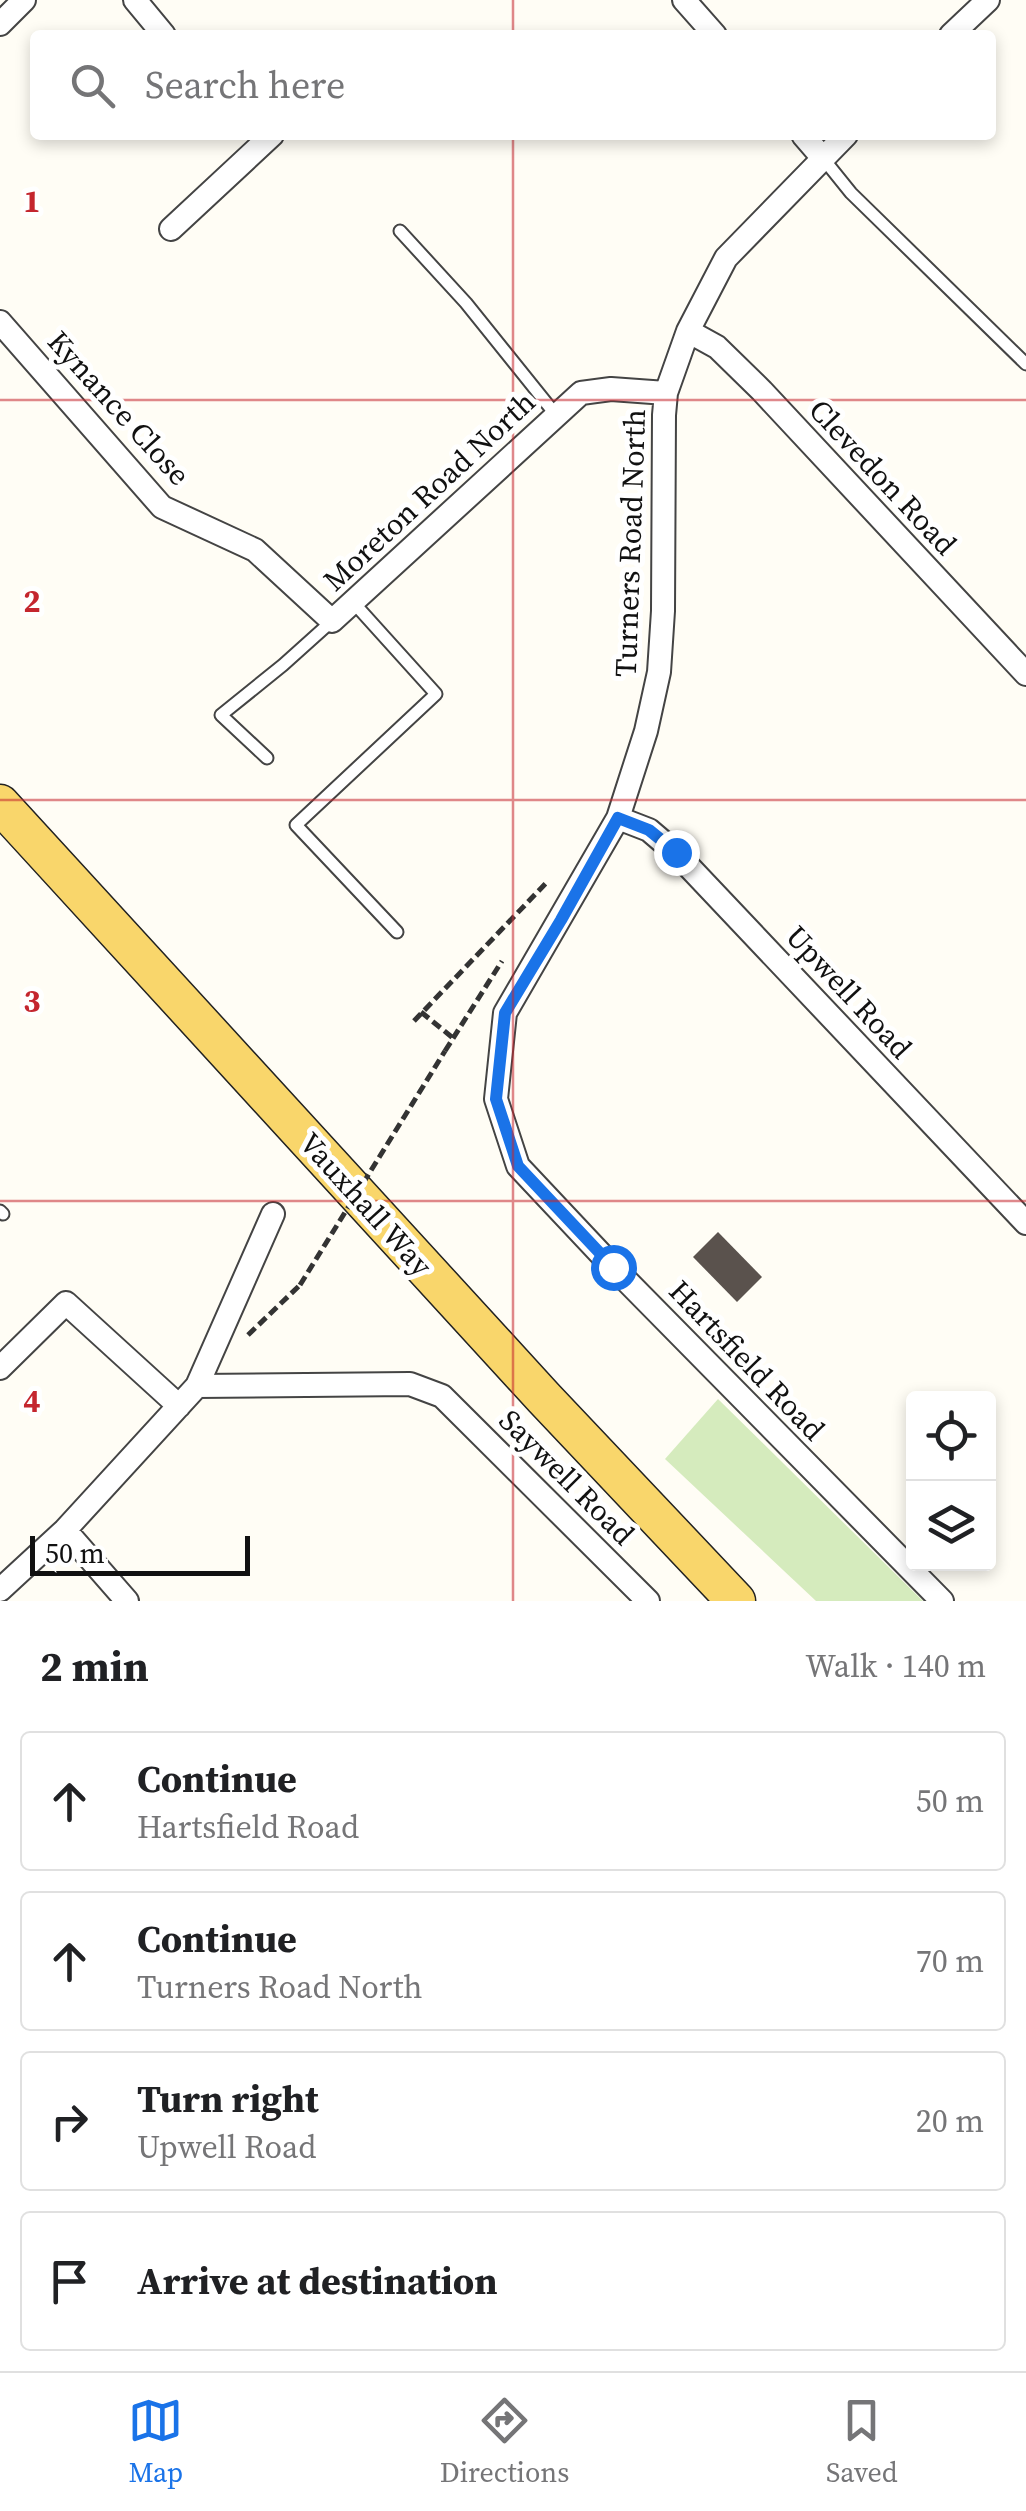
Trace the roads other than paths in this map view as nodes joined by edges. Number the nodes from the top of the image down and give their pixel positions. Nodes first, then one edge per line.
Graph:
1 (24, 0) edge
2 (134, 0) edge
3 (684, 0) edge
4 (988, 0) edge
5 (0, 24) edge
6 (160, 30) edge
7 (711, 30) edge
8 (956, 30) edge
9 (258, 140) edge
10 (807, 140) edge
11 (841, 140) edge
12 (822, 157) junction
13 (171, 229) dead end
14 (400, 231) dead end
15 (0, 322) edge
16 (688, 331) junction
17 (1026, 364) edge
18 (666, 393) junction
19 (556, 415) junction
20 (255, 550) joint
21 (353, 602) junction
22 (332, 620) junction
23 (1026, 674) edge
24 (266, 758) dead end
25 (0, 804) edge
26 (618, 818) junction
27 (396, 932) dead end
28 (496, 1099) joint
29 (273, 1214) dead end
30 (1026, 1223) edge
31 (0, 1368) edge
32 (197, 1386) junction
33 (180, 1406) junction
34 (64, 1530) junction
35 (0, 1590) edge
36 (127, 1601) edge
37 (648, 1601) edge
38 (736, 1601) edge
39 (942, 1601) edge

1 - 5 street
2 - 6 street
3 - 7 street
4 - 8 street
9 - 13 street
10 - 12 street
11 - 12 street, Turners Road North
12 - 16 street, Turners Road North
12 - 17 lane
14 - 19 lane
15 - 20 street, Kynance Close
16 - 18 street, Turners Road North
16 - 23 street, Clevedon Road
18 - 19 street, Moreton Road North
18 - 26 street, Turners Road North
19 - 21 street, Moreton Road North
20 - 22 street, Moreton Road North
21 - 22 street, Moreton Road North
21 - 27 lane
22 - 24 lane
25 - 38 main road, Vauxhall Way
26 - 28 street, Turners Road North
26 - 30 street, Upwell Road
28 - 39 street, Hartsfield Road
29 - 32 street
31 - 33 street
32 - 33 street
32 - 37 street, Saywell Road
33 - 34 street
34 - 35 street
34 - 36 street

